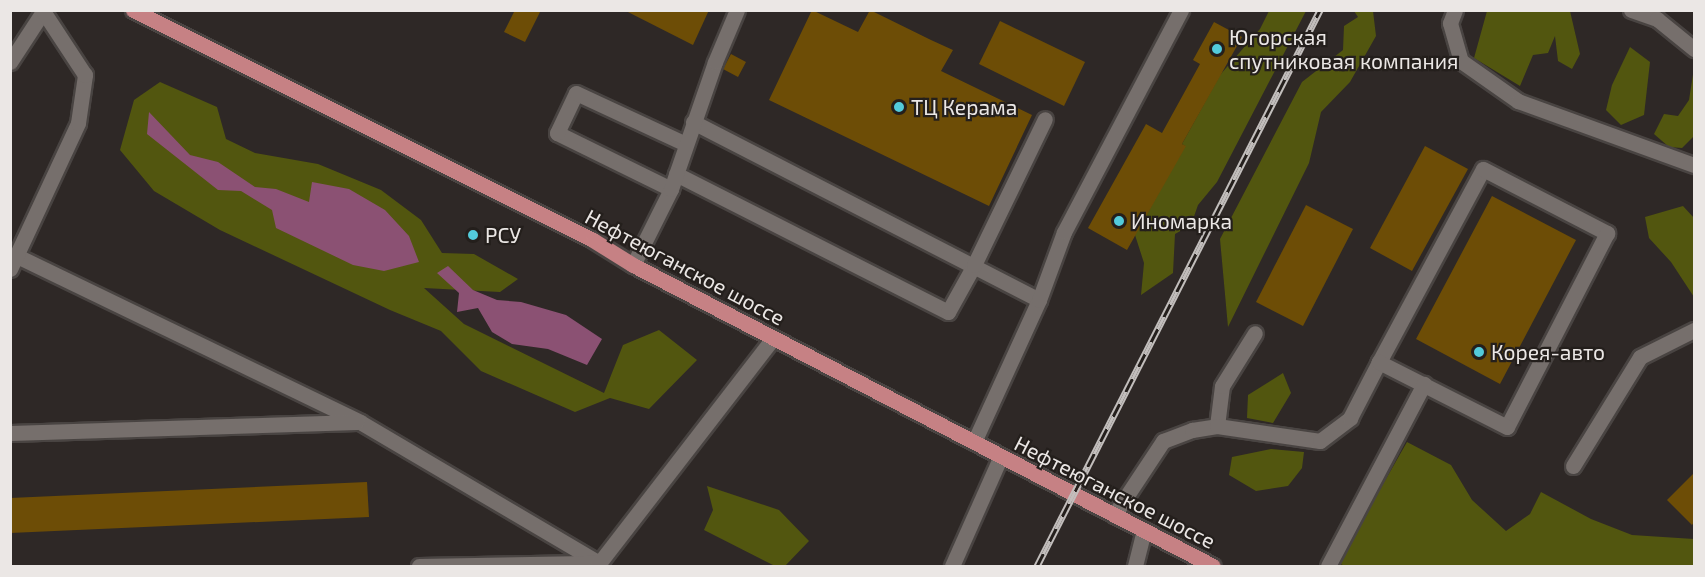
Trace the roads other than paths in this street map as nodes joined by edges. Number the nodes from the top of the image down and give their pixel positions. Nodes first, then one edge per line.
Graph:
1 (133, 10) edge
2 (737, 10) edge
3 (1181, 10) edge
4 (1455, 10) edge
5 (1631, 10) edge
6 (44, 11) edge
7 (1663, 15) edge
8 (1695, 49) edge
9 (10, 62) edge
10 (1045, 119) dead end
11 (693, 122) junction
12 (686, 144) junction
13 (1695, 165) edge
14 (676, 174) junction
15 (671, 189) junction
16 (14, 262) edge
17 (633, 265) junction
18 (974, 266) junction
19 (1039, 300) junction
20 (1695, 330) edge
21 (1255, 333) dead end
22 (773, 338) junction
23 (1379, 362) junction
24 (1424, 384) junction
25 (360, 422) junction
26 (1217, 426) junction
27 (10, 433) edge
28 (974, 442) junction
29 (1001, 456) junction
30 (1574, 466) dead end
31 (1114, 515) junction
32 (1144, 530) junction
33 (598, 565) edge
34 (419, 567) edge
35 (952, 567) edge
36 (1135, 567) edge
37 (1214, 567) edge
38 (1328, 567) edge

1 - 17 main road, Нефтеюганское шоссе
2 - 11 lane
3 - 19 lane
4 - 13 lane
5 - 7 lane
6 - 9 lane
6 - 16 lane
7 - 8 lane
10 - 18 lane
11 - 12 lane
11 - 18 lane
12 - 14 lane
12 - 15 lane
14 - 15 lane
14 - 18 lane
15 - 17 lane
16 - 25 lane
17 - 22 main road, Нефтеюганское шоссе
18 - 19 lane
19 - 28 lane
20 - 30 lane
21 - 26 lane
22 - 28 main road, Нефтеюганское шоссе
22 - 33 lane
23 - 24 lane
23 - 24 lane
23 - 26 lane
24 - 38 lane
25 - 27 lane
25 - 33 lane
26 - 31 lane
28 - 29 main road, Нефтеюганское шоссе
29 - 31 main road, Нефтеюганское шоссе
29 - 35 lane
31 - 32 main road, Нефтеюганское шоссе
32 - 36 lane
32 - 37 main road, Нефтеюганское шоссе
33 - 34 lane

